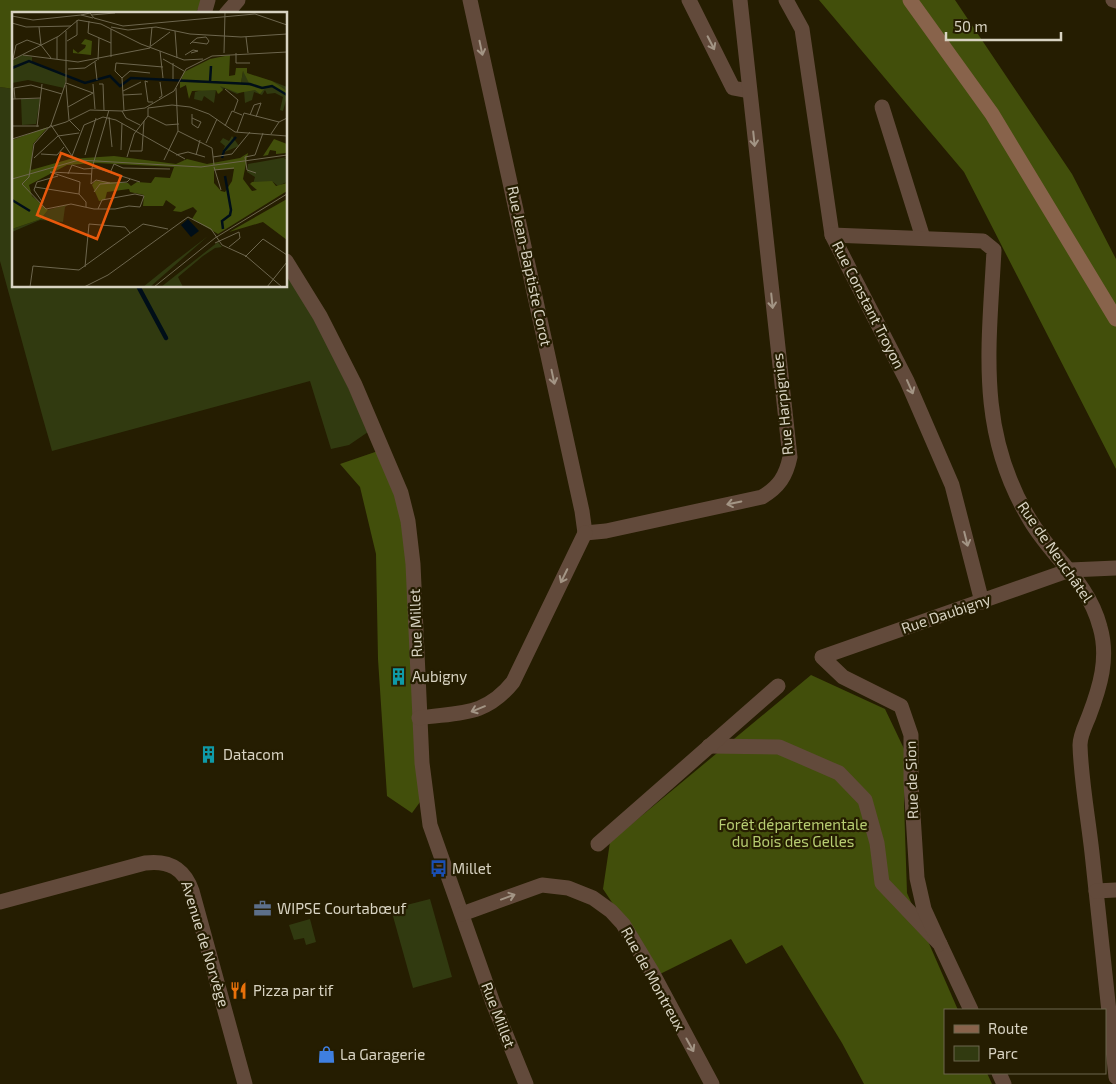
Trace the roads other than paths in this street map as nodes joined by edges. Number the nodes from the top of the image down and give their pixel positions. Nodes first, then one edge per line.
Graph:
1 (238, 0) edge
2 (470, 0) edge
3 (689, 0) edge
4 (740, 0) edge
5 (786, 0) edge
6 (910, 0) edge
7 (228, 12) edge
8 (749, 91) junction
9 (882, 107) dead end
10 (832, 235) junction
11 (923, 238) junction
12 (288, 265) edge
13 (1116, 319) edge
14 (585, 532) junction
15 (1116, 568) edge
16 (1070, 570) junction
17 (982, 602) junction
18 (822, 657) joint
19 (778, 686) dead end
20 (419, 718) junction
21 (709, 746) junction
22 (598, 844) dead end
23 (1116, 890) edge
24 (1096, 891) junction
25 (0, 902) edge
26 (462, 914) junction
27 (940, 944) junction
28 (971, 1009) edge
29 (1116, 1077) edge
30 (245, 1084) edge
31 (526, 1084) edge
32 (712, 1084) edge

1 - 7 street
2 -> 14 street, Rue Jean-Baptiste Corot
3 -> 8 street
4 - 8 street, Rue Harpignies
5 - 10 street, Rue Constant Troyon
6 - 13 main road
8 -> 14 street, Rue Harpignies
9 - 11 street
10 - 11 street, Rue de Neuchâtel
10 -> 17 street, Rue Constant Troyon
11 - 16 street, Rue de Neuchâtel
12 - 20 street, Rue Millet
14 -> 20 street
15 - 16 street, Rue Daubigny
16 - 17 street, Rue Daubigny
16 - 24 street, Rue de Neuchâtel
17 - 18 street, Rue Daubigny
18 - 27 street, Rue de Sion
19 - 21 street
20 - 26 street, Rue Millet
21 - 22 street
21 - 27 street
23 - 24 street
24 - 29 street, Rue de Neuchâtel
25 - 30 street, Avenue de Norvège
26 - 31 street, Rue Millet
26 -> 32 street, Rue de Montreux
27 - 28 street, Rue de Sion

